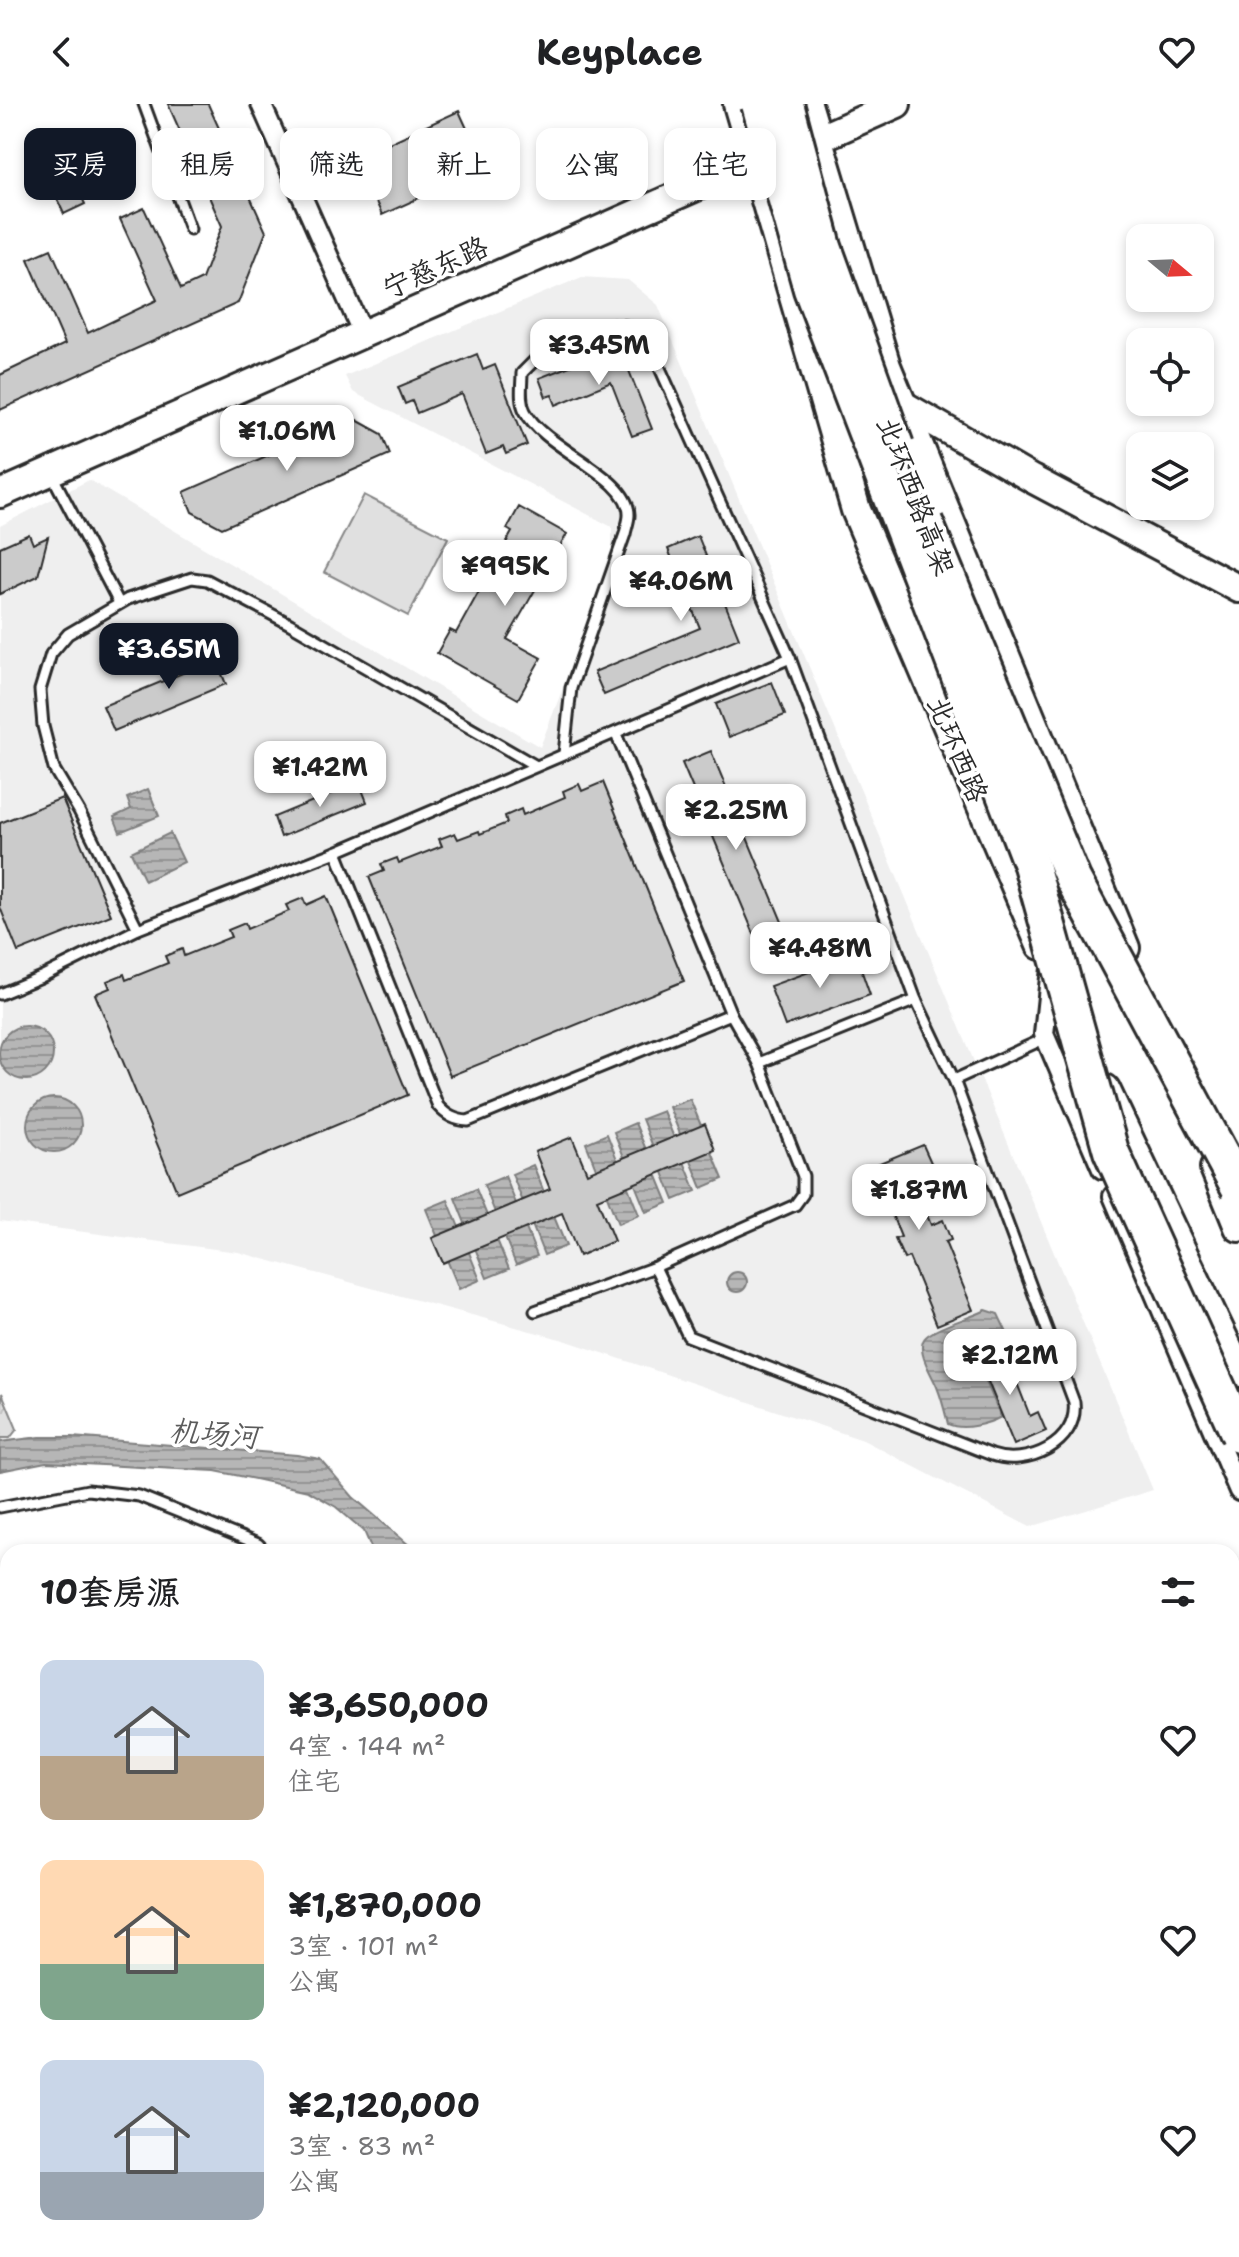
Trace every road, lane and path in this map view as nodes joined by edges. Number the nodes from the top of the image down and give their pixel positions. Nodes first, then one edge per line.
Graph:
1 (144, 104) edge
2 (261, 104) edge
3 (738, 104) edge
4 (759, 104) edge
5 (786, 104) edge
6 (807, 104) edge
7 (897, 104) edge
8 (744, 128) edge
9 (818, 139) junction
10 (776, 154) edge
11 (667, 200) edge
12 (764, 200) edge
13 (190, 229) dead end
14 (363, 334) junction
15 (902, 404) junction
16 (50, 472) junction
17 (0, 494) edge
18 (1239, 589) edge
19 (119, 603) junction
20 (790, 658) junction
21 (616, 734) junction
22 (564, 754) junction
23 (536, 766) junction
24 (336, 852) junction
25 (138, 929) junction
26 (1051, 968) junction
27 (0, 994) edge
28 (916, 1000) junction
29 (731, 1014) junction
30 (1046, 1038) junction
31 (759, 1063) junction
32 (954, 1080) junction
33 (1239, 1188) edge
34 (1239, 1227) edge
35 (655, 1267) junction
36 (535, 1311) dead end
37 (1239, 1372) edge
38 (1239, 1435) edge
39 (1239, 1491) edge
40 (0, 1507) edge
41 (258, 1544) edge

1 - 13 lane
2 - 14 street
3 - 8 main road, 北环西路
4 - 38 highway, 北环西路高架, bridge
5 - 33 highway, 北环西路高架, bridge
6 - 9 main road
7 - 9 main road, 宁慈东路
9 - 10 main road, 宁慈东路
9 - 15 main road
11 - 14 main road, 宁慈东路
12 - 26 main road, 北环西路
14 - 16 main road, 宁慈东路
15 - 18 main road
15 - 34 main road
16 - 17 main road, 宁慈东路
16 - 19 lane
19 - 23 lane
19 - 25 lane
20 - 21 lane
20 - 22 lane
20 - 28 lane
21 - 22 lane
21 - 29 lane
22 - 23 lane
23 - 24 lane
24 - 25 lane
24 - 29 lane
25 - 27 lane
26 - 30 street
26 - 37 main road, 北环西路
28 - 31 lane
28 - 32 lane
29 - 31 lane
30 - 32 lane
30 - 39 street
31 - 35 lane
32 - 35 lane
35 - 36 lane
40 - 41 lane

